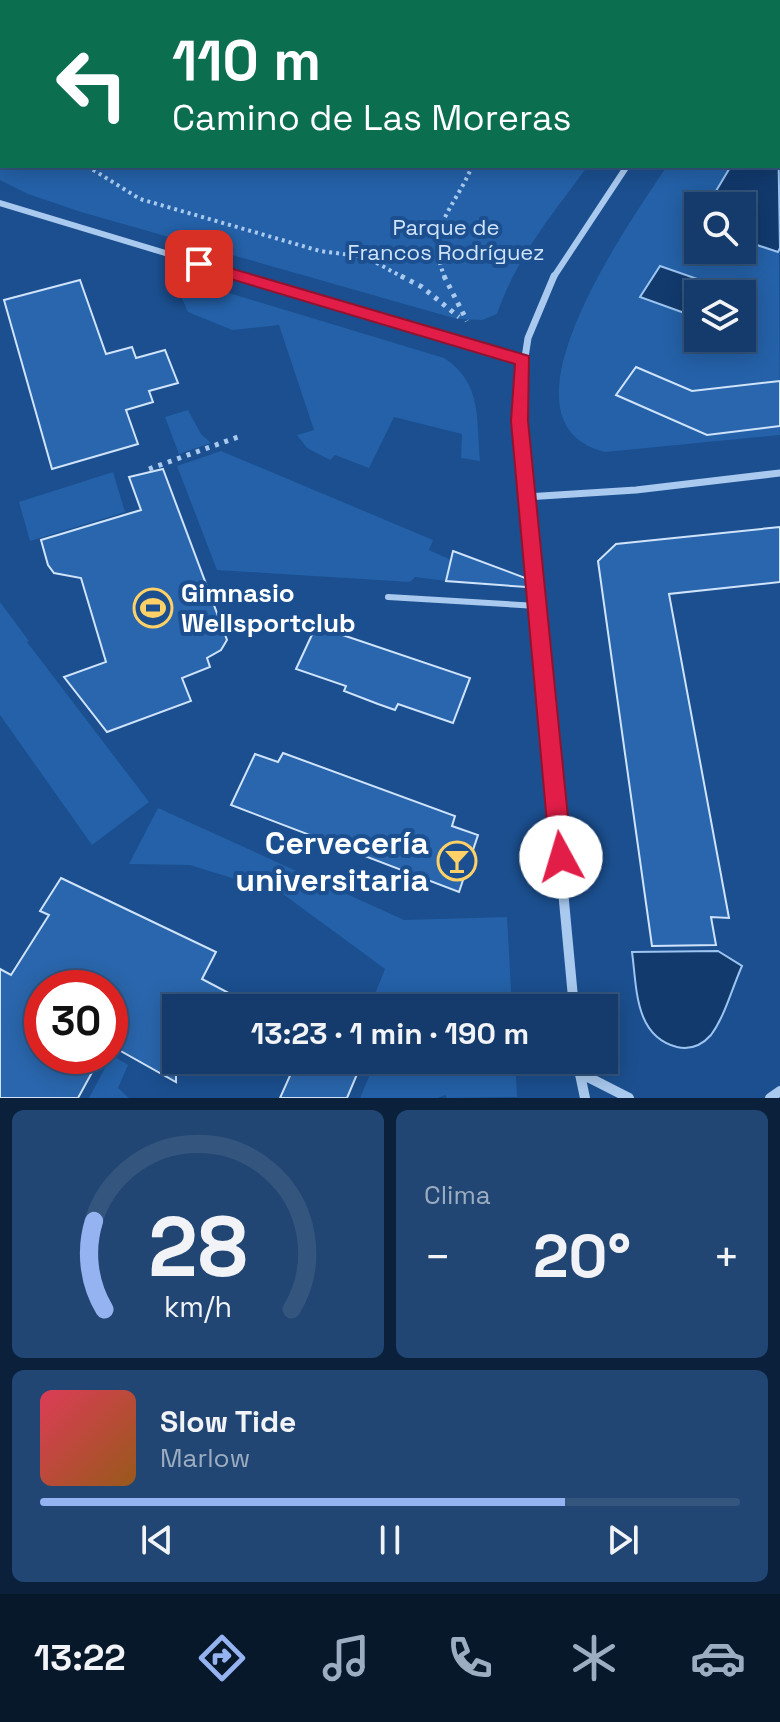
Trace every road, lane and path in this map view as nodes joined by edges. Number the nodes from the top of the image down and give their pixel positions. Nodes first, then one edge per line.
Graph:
1 (90, 168) edge
2 (471, 168) edge
3 (626, 168) edge
4 (0, 203) edge
5 (523, 360) junction
6 (238, 437) dead end
7 (149, 469) dead end
8 (780, 473) edge
9 (526, 497) junction
10 (388, 597) dead end
11 (537, 606) junction
12 (573, 994) edge
13 (580, 1074) edge
14 (591, 1074) edge
15 (780, 1091) edge
16 (585, 1098) edge
17 (629, 1098) edge
18 (770, 1098) edge

1 - 2 path
3 - 5 street
4 - 5 street
5 - 9 street
6 - 7 path
8 - 9 street
9 - 11 street
10 - 11 lane
11 - 12 street
13 - 16 street
14 - 17 street
15 - 18 street

